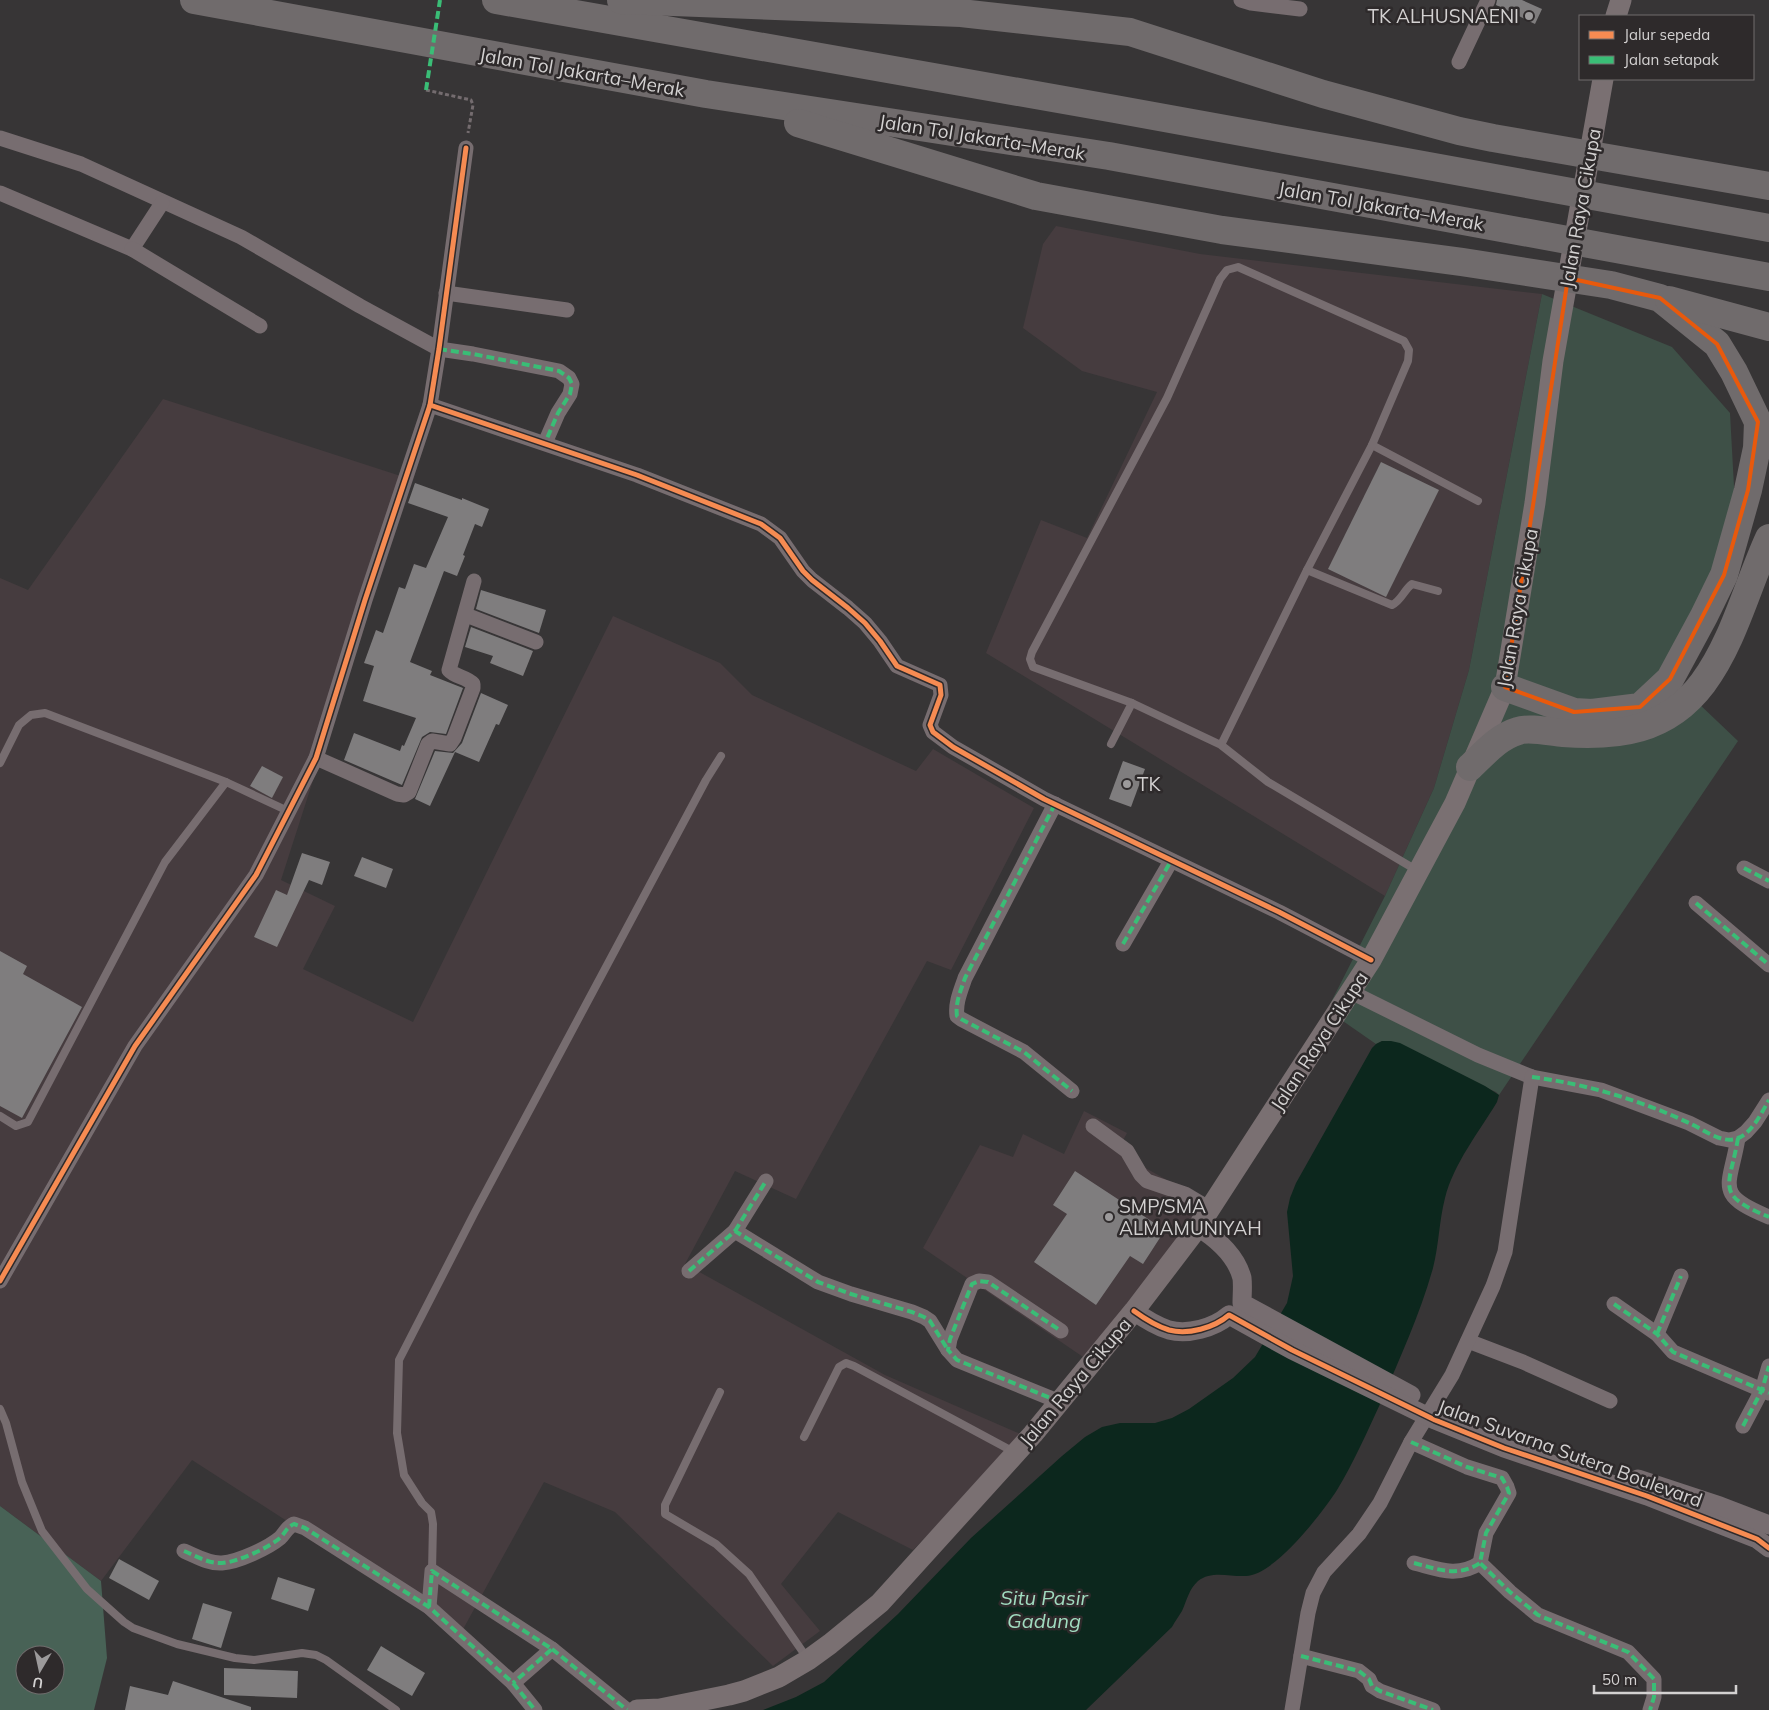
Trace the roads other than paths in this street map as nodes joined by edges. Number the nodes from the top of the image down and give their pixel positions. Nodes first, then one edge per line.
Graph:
1 (194, 0) edge
2 (572, 0) edge
3 (620, 0) edge
4 (1240, 0) edge
5 (1488, 0) edge
6 (1621, 0) edge
7 (508, 2) edge
8 (799, 4) edge
9 (1300, 8) dead end
10 (1616, 15) edge
11 (1459, 62) dead end
12 (1601, 86) edge
13 (706, 94) junction
14 (2, 143) edge
15 (466, 148) road end
16 (1769, 186) edge
17 (0, 193) edge
18 (162, 202) junction
19 (1769, 228) edge
20 (132, 249) junction
21 (1769, 277) edge
22 (446, 293) junction
23 (1660, 298) junction
24 (567, 310) dead end
25 (260, 326) dead end
26 (1769, 327) edge
27 (439, 349) junction
28 (430, 404) junction
29 (545, 443) junction
30 (1372, 446) junction
31 (1478, 501) dead end
32 (1769, 538) edge
33 (1307, 570) junction
34 (474, 581) dead end
35 (1438, 591) dead end
36 (466, 615) junction
37 (536, 642) dead end
38 (1506, 687) junction
39 (1132, 703) junction
40 (1112, 744) dead end
41 (1221, 745) junction
42 (721, 756) dead end
43 (316, 758) junction
44 (0, 763) edge
45 (1470, 767) junction
46 (226, 782) junction
47 (1055, 804) junction
48 (288, 811) junction
49 (1171, 861) junction
50 (1744, 868) dead end
51 (1420, 872) junction
52 (1769, 881) edge
53 (1696, 903) dead end
54 (1123, 944) dead end
55 (1371, 960) junction
56 (1769, 965) edge
57 (1351, 992) junction
58 (1532, 1077) junction
59 (1072, 1091) dead end
60 (1769, 1100) edge
61 (0, 1116) edge
62 (1093, 1126) dead end
63 (1738, 1138) junction
64 (766, 1181) dead end
65 (1210, 1210) junction
66 (1769, 1217) edge
67 (1198, 1227) junction
68 (735, 1231) junction
69 (689, 1271) dead end
70 (1681, 1276) dead end
71 (0, 1281) edge
72 (1614, 1304) dead end
73 (1235, 1309) junction
74 (1134, 1311) junction
75 (1061, 1331) dead end
76 (1658, 1334) junction
77 (1468, 1341) junction
78 (948, 1350) junction
79 (1769, 1366) edge
80 (1765, 1391) edge
81 (720, 1392) dead end
82 (1610, 1401) dead end
83 (1060, 1402) junction
84 (0, 1409) edge
85 (1743, 1426) dead end
86 (804, 1437) dead end
87 (1412, 1442) junction
88 (1016, 1453) junction
89 (1769, 1525) edge
90 (1769, 1548) edge
91 (184, 1551) dead end
92 (1414, 1563) dead end
93 (1480, 1563) junction
94 (432, 1571) junction
95 (429, 1607) junction
96 (552, 1650) junction
97 (1301, 1656) junction
98 (808, 1660) junction
99 (513, 1684) junction
100 (396, 1710) edge
101 (535, 1710) edge
102 (627, 1710) edge
103 (638, 1710) edge
104 (1292, 1710) edge
105 (1433, 1710) edge
106 (1650, 1710) edge

1 - 13 highway, Jalan Tol Jakarta–Merak
2 - 7 highway
3 - 8 highway
4 - 9 street
5 - 11 street
6 - 10 main road
7 - 19 highway
8 - 16 highway
12 - 38 main road, Jalan Raya Cikupa
13 - 21 highway, Jalan Tol Jakarta–Merak
13 - 23 highway
14 - 18 street
15 - 22 street
17 - 20 street
18 - 20 street
18 - 27 street
20 - 25 street
22 - 24 street
22 - 27 street
23 - 26 highway
23 - 38 highway
27 - 28 street
27 - 29 street
28 - 29 street
28 - 43 street
29 - 47 street
30 - 31 lane
30 - 33 lane
30 - 39 lane
32 - 45 highway
33 - 35 lane
33 - 41 lane
34 - 36 street
36 - 37 street
36 - 43 street
38 - 45 main road, Jalan Raya Cikupa
39 - 40 lane
39 - 41 lane
41 - 51 lane
42 - 94 lane
43 - 48 street
44 - 46 lane
45 - 51 main road, Jalan Raya Cikupa
46 - 48 lane
46 - 61 lane
47 - 49 street
47 - 59 street
48 - 71 street
49 - 54 street
49 - 55 street
50 - 52 street
51 - 55 main road, Jalan Raya Cikupa
53 - 56 street
55 - 57 main road, Jalan Raya Cikupa
57 - 58 street
57 - 65 main road, Jalan Raya Cikupa
58 - 63 street
58 - 77 street
60 - 63 street
62 - 65 street
63 - 66 street
64 - 68 street
65 - 67 main road, Jalan Raya Cikupa
67 - 73 street
67 - 74 main road, Jalan Raya Cikupa
68 - 69 street
68 - 78 street
70 - 76 street
72 - 76 street
73 - 74 street
73 - 89 street
73 - 90 street, Jalan Suvarna Sutera Boulevard
74 - 83 main road, Jalan Raya Cikupa
75 - 78 street
76 - 80 street
77 - 82 street
77 - 87 street
78 - 83 street
79 - 80 street
80 - 85 street
81 - 98 lane
83 - 88 main road, Jalan Raya Cikupa
84 - 100 lane
86 - 88 lane
87 - 93 street
87 - 97 street
88 - 98 main road, Jalan Raya Cikupa
91 - 95 street
92 - 93 street
93 - 106 street
94 - 95 street
94 - 96 street
95 - 99 street
96 - 99 street
96 - 102 street
97 - 104 street
97 - 105 street
98 - 103 main road, Jalan Raya Cikupa
99 - 101 street

